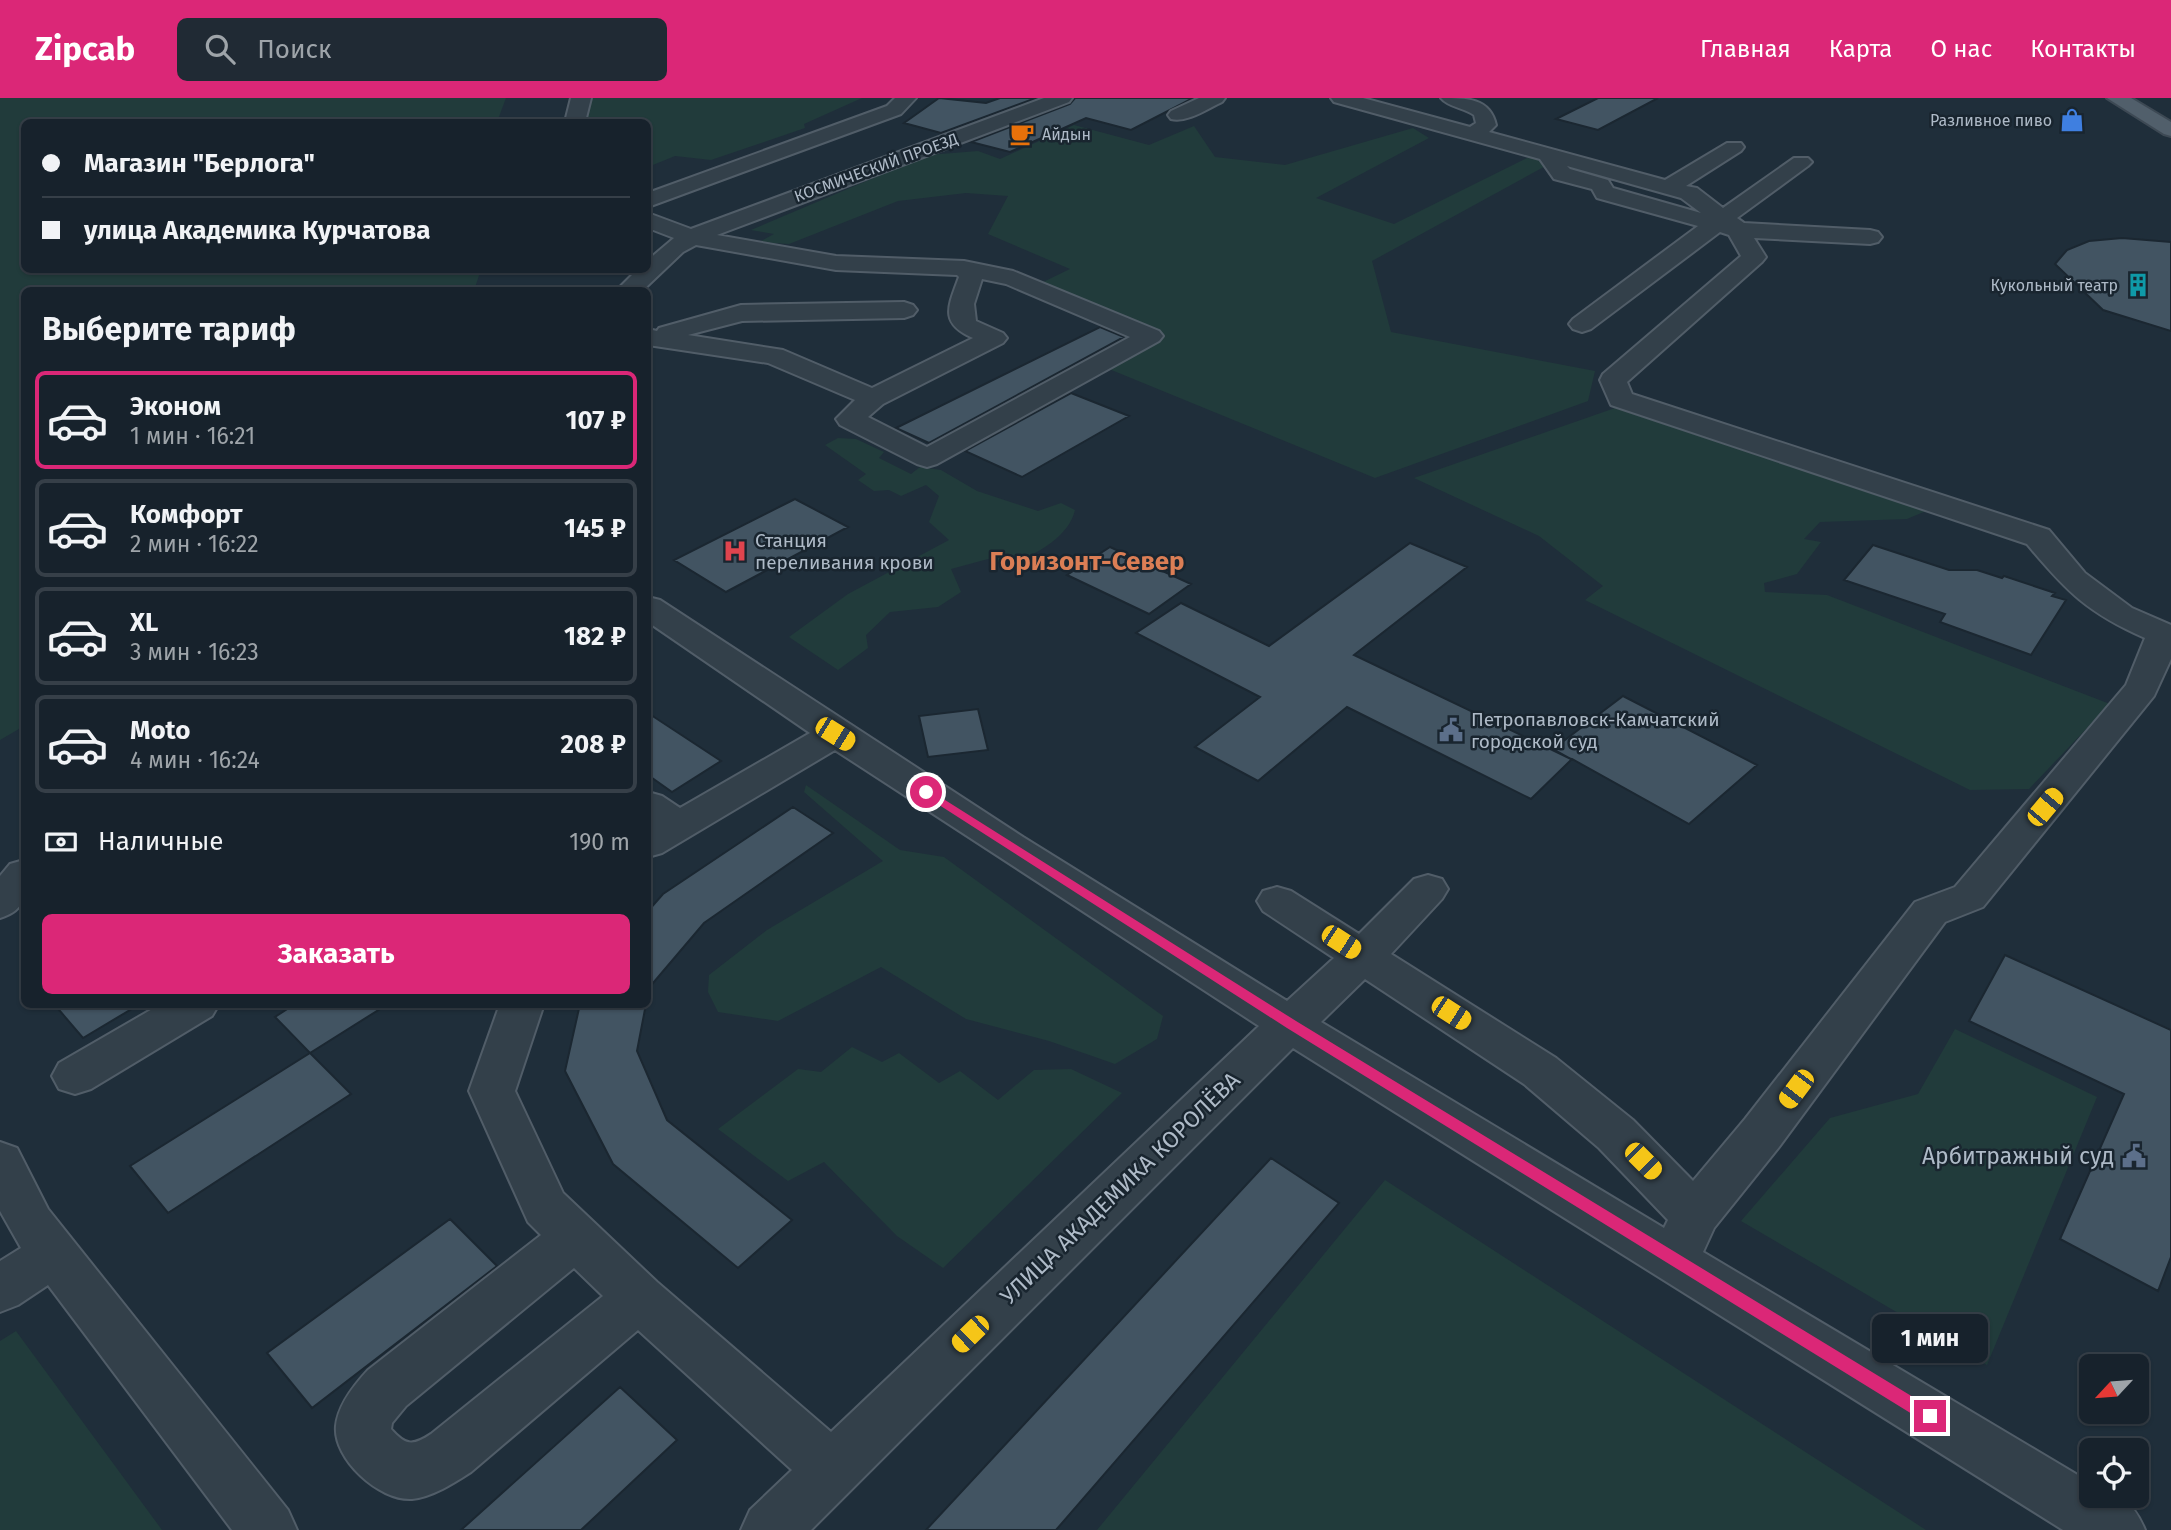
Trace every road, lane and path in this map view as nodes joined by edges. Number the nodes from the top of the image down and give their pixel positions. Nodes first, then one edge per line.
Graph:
1 (581, 98) edge
2 (906, 98) edge
3 (1062, 98) edge
4 (1215, 98) edge
5 (1341, 98) edge
6 (1452, 98) edge
7 (2117, 98) edge
8 (1372, 101) edge
9 (1178, 115) dead end
10 (1415, 117) junction
11 (576, 119) edge
12 (2171, 130) edge
13 (1475, 133) junction
14 (1734, 147) dead end
15 (1546, 153) junction
16 (1801, 162) dead end
17 (1669, 187) junction
18 (651, 199) edge
19 (651, 221) edge
20 (1726, 224) junction
21 (691, 237) junction
22 (1870, 237) dead end
23 (651, 267) edge
24 (967, 269) junction
25 (645, 273) edge
26 (632, 287) edge
27 (904, 310) dead end
28 (1582, 324) dead end
29 (651, 337) edge
30 (651, 337) edge
31 (873, 398) junction
32 (651, 609) edge
33 (835, 734) junction
34 (658, 825) edge
35 (21, 878) edge
36 (1428, 889) dead end
37 (1278, 901) dead end
38 (0, 902) edge
39 (1363, 956) junction
40 (190, 1008) edge
41 (521, 1008) edge
42 (1292, 1024) junction
43 (75, 1076) dead end
44 (0, 1163) edge
45 (1695, 1214) junction
46 (576, 1236) junction
47 (54, 1254) junction
48 (1675, 1259) junction
49 (0, 1289) edge
50 (639, 1298) junction
51 (832, 1469) junction
52 (268, 1530) edge
53 (770, 1530) edge
54 (2116, 1530) edge

1 - 11 street
2 - 18 street
3 - 21 street, КОСМИЧЕСКИЙ ПРОЕЗД
4 - 9 street
5 - 8 street
6 - 10 street
6 - 13 street
7 - 12 main road
8 - 10 street
10 - 13 street
13 - 15 street
14 - 17 street
15 - 17 street
15 - 20 street
16 - 20 street
17 - 20 street
19 - 21 street
20 - 22 street
20 - 28 street
20 - 45 street
21 - 23 street, КОСМИЧЕСКИЙ ПРОЕЗД
21 - 24 street
24 - 31 street
24 - 31 street
25 - 26 street, КОСМИЧЕСКИЙ ПРОЕЗД
27 - 30 street
29 - 31 street
32 - 33 street
33 - 34 street
33 - 42 street
35 - 38 street
36 - 39 street, УЛИЦА АКАДЕМИКА КОРОЛЁВА
37 - 39 street
39 - 42 street, УЛИЦА АКАДЕМИКА КОРОЛЁВА
39 - 45 street
40 - 43 street
41 - 46 street
42 - 48 street
42 - 51 street, УЛИЦА АКАДЕМИКА КОРОЛЁВА
44 - 47 street
45 - 48 street
46 - 50 street
46 - 50 street
47 - 49 street
47 - 52 street
48 - 54 street
50 - 51 street
51 - 53 street, УЛИЦА АКАДЕМИКА КОРОЛЁВА

